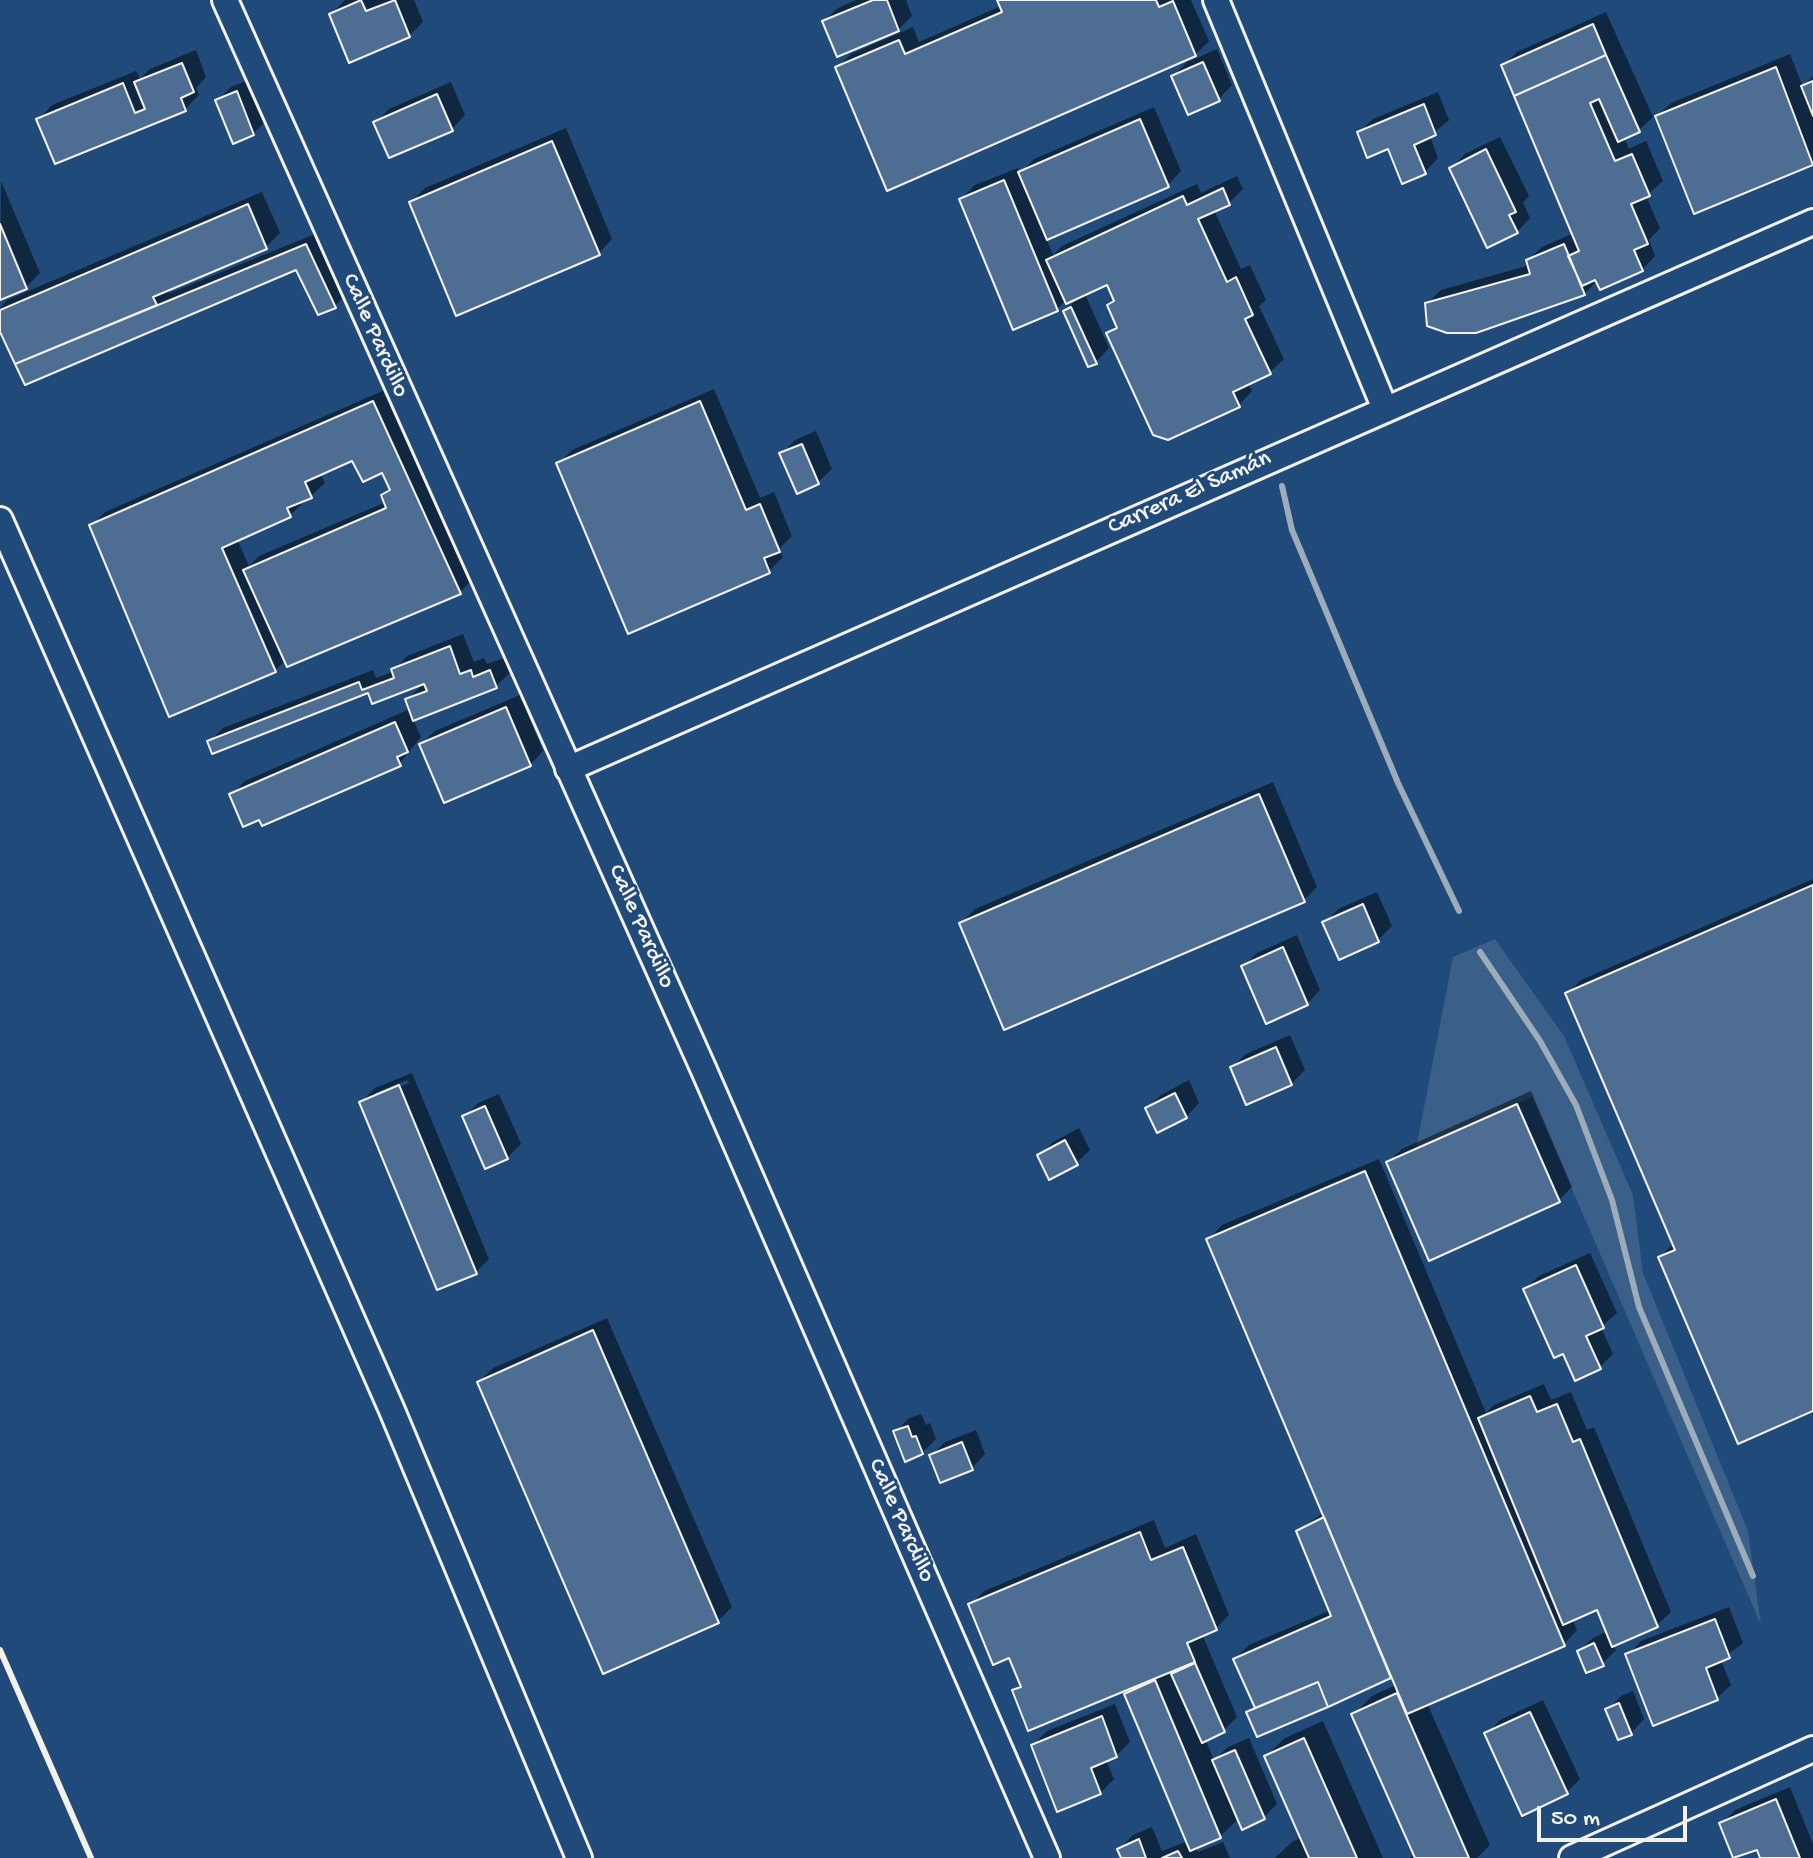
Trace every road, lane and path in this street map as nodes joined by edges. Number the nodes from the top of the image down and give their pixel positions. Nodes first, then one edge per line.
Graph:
1 (225, 0) edge
2 (239, 0) edge
3 (1216, 0) edge
4 (240, 34) junction
5 (1813, 222) edge
6 (1385, 409) junction
7 (0, 520) edge
8 (568, 769) junction
9 (1813, 1749) edge
10 (579, 1858) edge
11 (1047, 1858) edge
12 (1572, 1858) edge

1 - 4 street, Calle Pardillo
2 - 4 street
3 - 6 street
4 - 8 street, Calle Pardillo
5 - 6 street, Carrera El Samán
6 - 8 street, Carrera El Samán
7 - 10 street
8 - 11 street, Calle Pardillo
9 - 12 street

